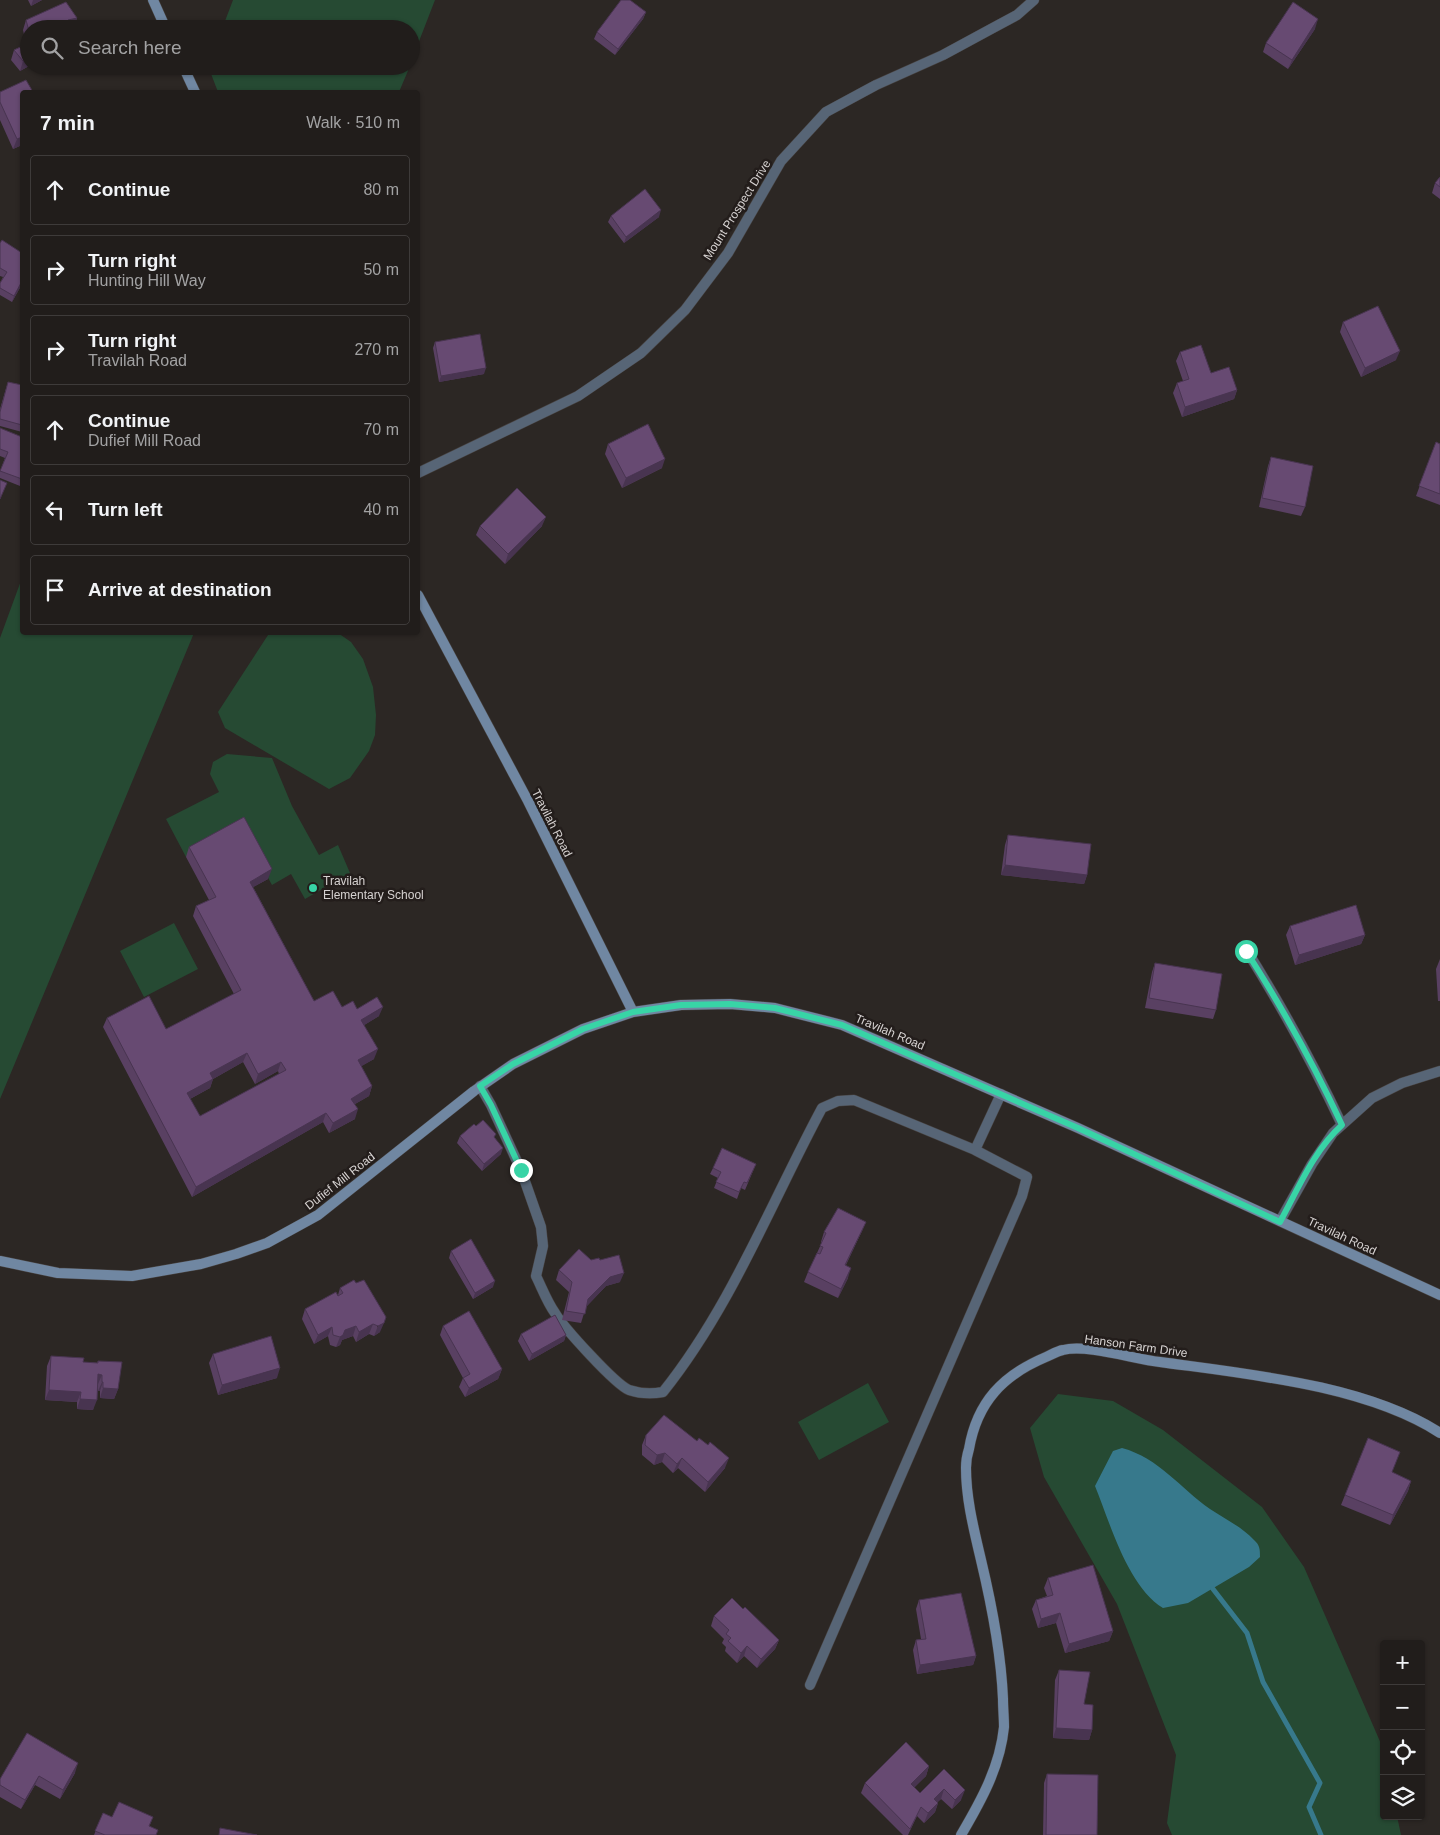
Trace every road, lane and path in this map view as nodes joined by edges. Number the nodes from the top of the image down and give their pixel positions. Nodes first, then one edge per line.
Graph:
1 (152, 0) edge
2 (1034, 0) edge
3 (162, 20) edge
4 (187, 75) edge
5 (194, 90) edge
6 (420, 472) edge
7 (420, 598) edge
8 (1246, 951) dead end
9 (633, 1012) junction
10 (1440, 1071) edge
11 (480, 1086) junction
12 (1001, 1094) junction
13 (1342, 1125) junction
14 (975, 1150) junction
15 (1280, 1222) junction
16 (0, 1261) edge
17 (1440, 1296) edge
18 (1440, 1433) edge
19 (810, 1686) dead end
20 (961, 1835) edge

1 - 3 main road
2 - 6 street, Mount Prospect Drive
4 - 5 main road
7 - 9 main road, Travilah Road
8 - 13 street
9 - 11 main road, Dufief Mill Road
9 - 12 main road, Travilah Road
10 - 13 street
11 - 14 street
11 - 16 main road, Dufief Mill Road
12 - 14 street
12 - 15 main road, Travilah Road
13 - 15 street
14 - 19 street
15 - 17 main road, Travilah Road
18 - 20 main road, Hanson Farm Drive

